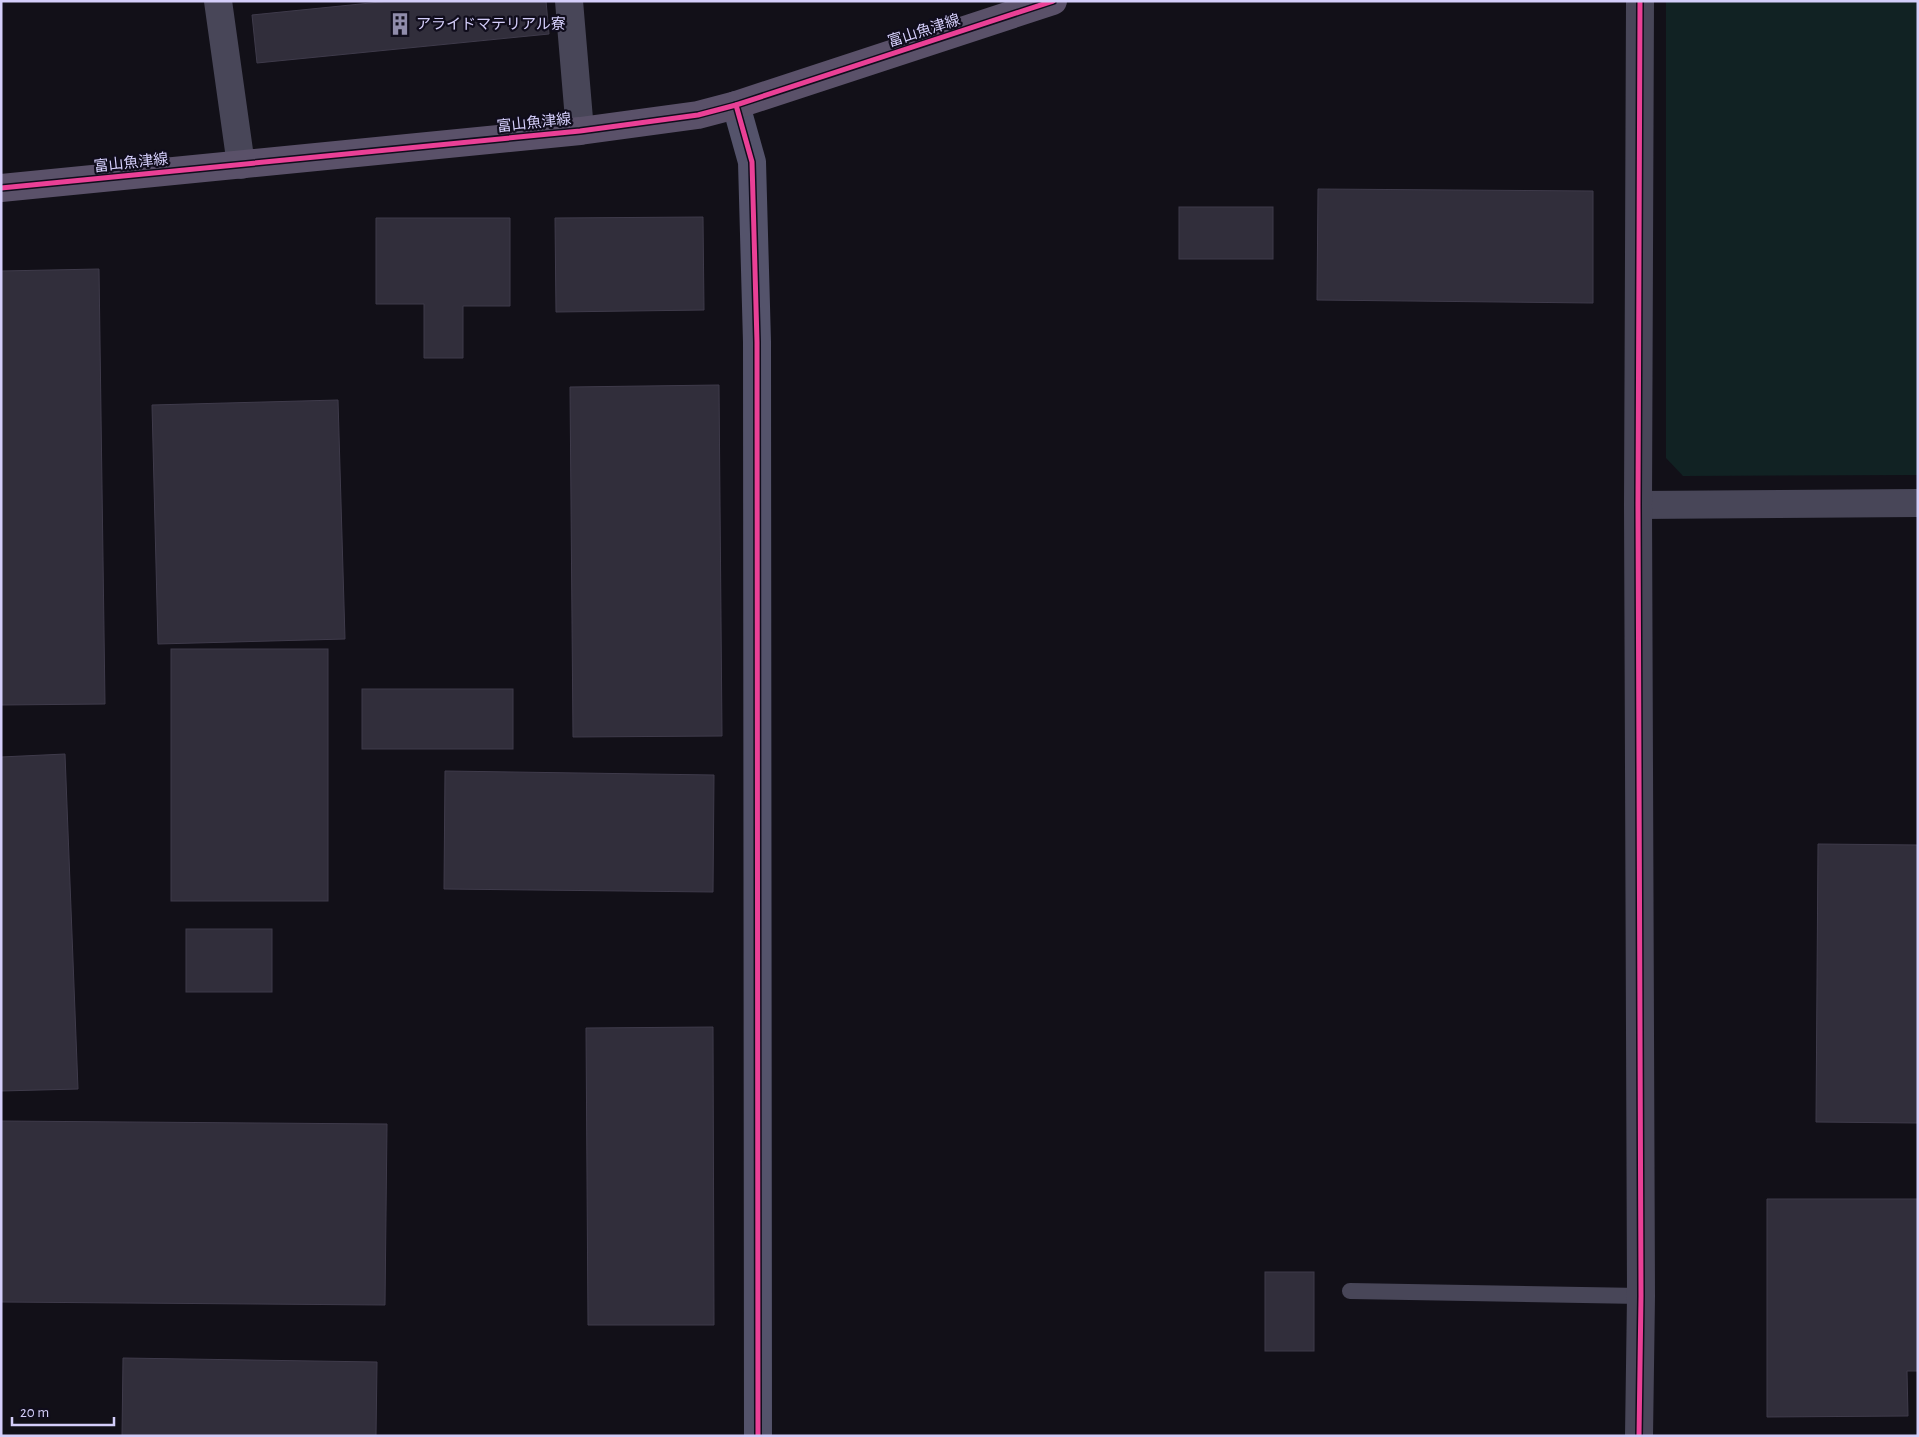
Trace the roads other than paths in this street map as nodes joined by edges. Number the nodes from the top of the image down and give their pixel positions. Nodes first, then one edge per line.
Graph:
1 (218, 1) edge
2 (569, 1) edge
3 (1054, 1) edge
4 (1640, 1) edge
5 (736, 105) junction
6 (580, 131) junction
7 (241, 165) junction
8 (1, 188) edge
9 (1918, 503) edge
10 (1638, 505) junction
11 (1350, 1291) dead end
12 (1640, 1296) junction
13 (758, 1436) edge
14 (1639, 1436) edge

1 - 7 street
2 - 6 street
3 - 5 main road, 富山魚津線
4 - 10 street
5 - 6 main road, 富山魚津線
5 - 13 street
6 - 7 main road, 富山魚津線
7 - 8 main road, 富山魚津線
9 - 10 street
10 - 12 street
11 - 12 lane
12 - 14 street

